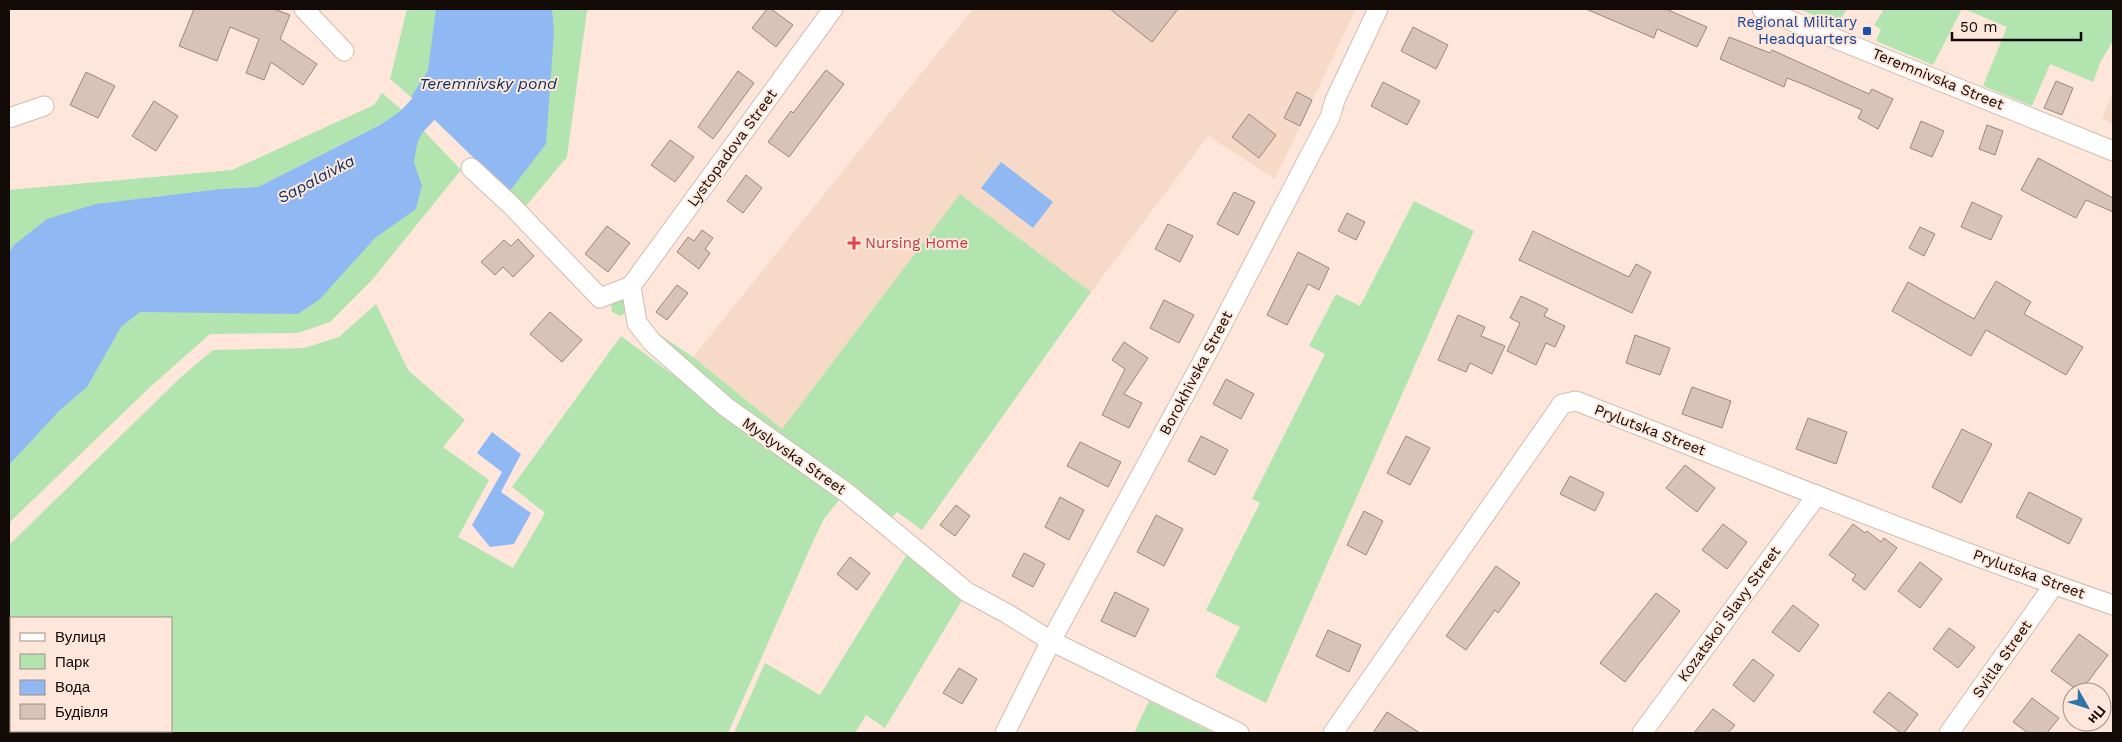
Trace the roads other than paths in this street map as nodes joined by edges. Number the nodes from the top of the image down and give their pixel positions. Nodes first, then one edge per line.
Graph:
1 (304, 9) edge
2 (833, 9) edge
3 (1378, 9) edge
4 (1762, 9) edge
5 (344, 51) dead end
6 (44, 106) dead end
7 (9, 118) edge
8 (2113, 151) edge
9 (471, 168) dead end
10 (631, 286) junction
11 (1817, 495) junction
12 (2054, 585) junction
13 (2113, 605) edge
14 (1051, 641) junction
15 (1005, 733) edge
16 (1240, 733) edge
17 (1333, 733) edge
18 (1642, 733) edge
19 (1949, 733) edge

1 - 5 street
2 - 10 street, Lystopadova Street
3 - 14 street, Borokhivska Street
4 - 8 street, Teremnivska Street
6 - 7 street
9 - 10 street
10 - 14 street, Myslyvska Street
11 - 12 street, Prylutska Street
11 - 17 street, Prylutska Street
11 - 18 street, Kozatskoi Slavy Street
12 - 13 street, Prylutska Street
12 - 19 street, Svitla Street
14 - 15 street, Borokhivska Street
14 - 16 street, Myslyvska Street

